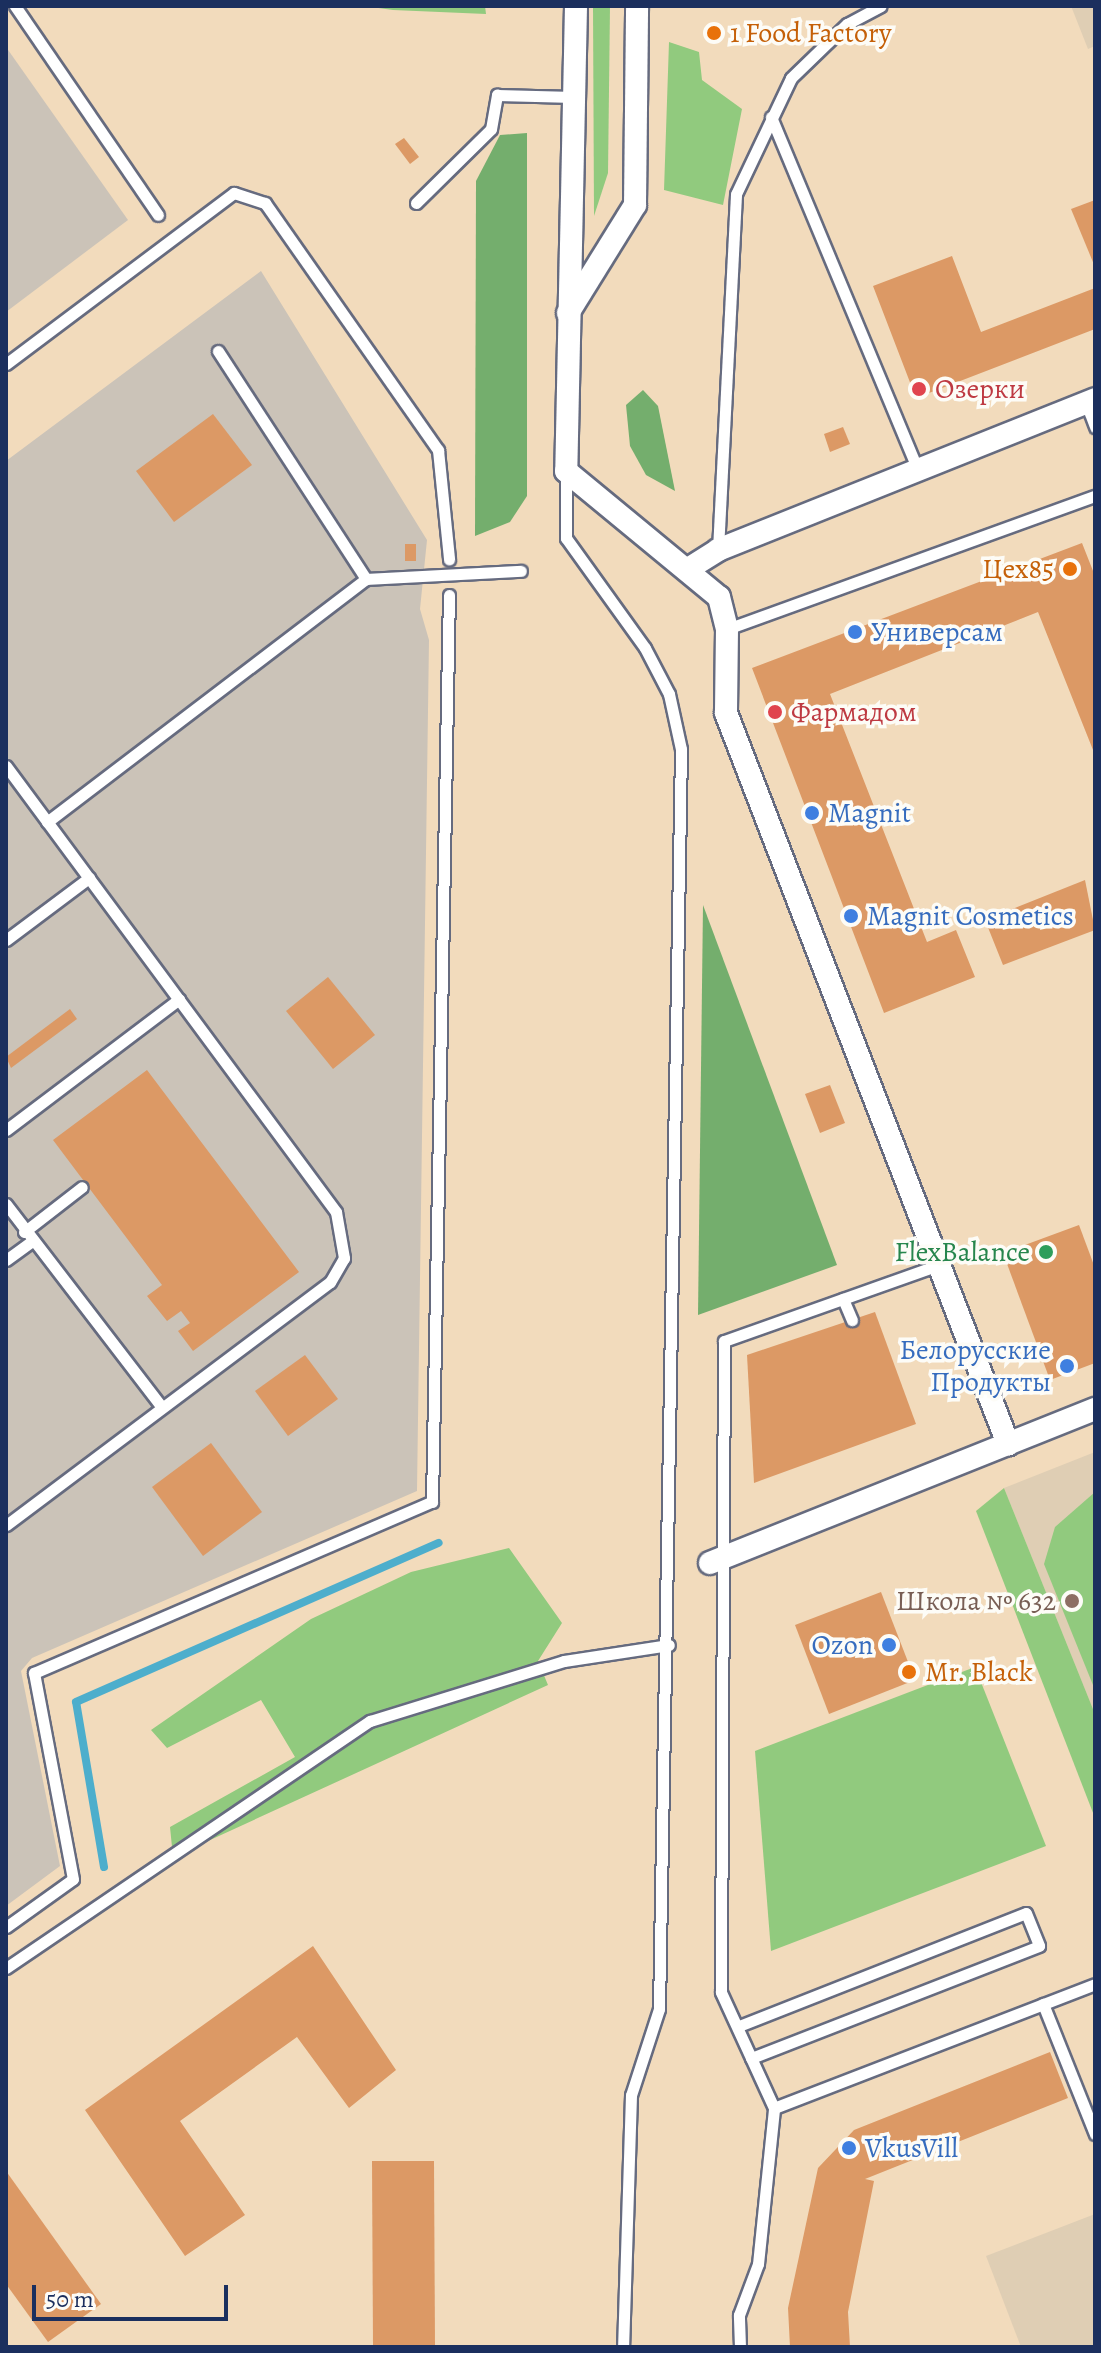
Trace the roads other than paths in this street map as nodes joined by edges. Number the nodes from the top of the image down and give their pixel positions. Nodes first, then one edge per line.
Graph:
1 (15, 6) edge
2 (576, 6) edge
3 (637, 6) edge
4 (881, 6) edge
5 (574, 97) junction
6 (771, 117) junction
7 (416, 203) dead end
8 (158, 215) dead end
9 (568, 314) junction
10 (218, 351) dead end
11 (6, 364) edge
12 (1090, 401) edge
13 (1095, 427) edge
14 (918, 470) junction
15 (566, 471) junction
16 (1095, 496) edge
17 (718, 550) junction
18 (449, 559) dead end
19 (688, 569) junction
20 (521, 571) dead end
21 (366, 579) junction
22 (449, 595) dead end
23 (727, 629) junction
24 (6, 766) edge
25 (47, 822) junction
26 (89, 878) junction
27 (6, 940) edge
28 (179, 999) junction
29 (6, 1130) edge
30 (82, 1187) dead end
31 (6, 1204) edge
32 (27, 1237) junction
33 (6, 1260) edge
34 (939, 1265) junction
35 (843, 1299) junction
36 (852, 1320) dead end
37 (161, 1406) junction
38 (1095, 1409) edge
39 (1008, 1444) junction
40 (6, 1525) edge
41 (718, 1560) junction
42 (669, 1645) junction
43 (6, 1927) edge
44 (6, 1968) edge
45 (1095, 1984) edge
46 (1043, 2004) junction
47 (739, 2026) junction
48 (751, 2058) junction
49 (774, 2108) junction
50 (1095, 2134) edge
51 (623, 2347) edge
52 (740, 2347) edge

1 - 8 lane
2 - 5 street
3 - 9 street
4 - 6 lane
5 - 7 lane
5 - 9 street
6 - 14 lane
6 - 17 lane
9 - 15 street
10 - 21 lane
11 - 18 lane
12 - 13 lane
12 - 14 street
14 - 17 street
15 - 19 street
15 - 42 lane
16 - 23 lane
17 - 19 street
19 - 23 street
20 - 21 lane
21 - 25 lane
22 - 43 lane
23 - 34 street
24 - 25 lane
25 - 26 lane
26 - 27 lane
26 - 28 lane
28 - 29 lane
28 - 37 lane
30 - 32 lane
31 - 32 lane
32 - 33 lane
32 - 37 lane
34 - 35 lane
34 - 39 street
35 - 36 lane
35 - 41 lane
37 - 40 lane
38 - 39 street
39 - 41 street
41 - 47 lane
42 - 44 lane
42 - 51 lane
45 - 46 lane
46 - 49 lane
46 - 50 lane
47 - 48 lane
47 - 48 lane
48 - 49 lane
49 - 52 lane

